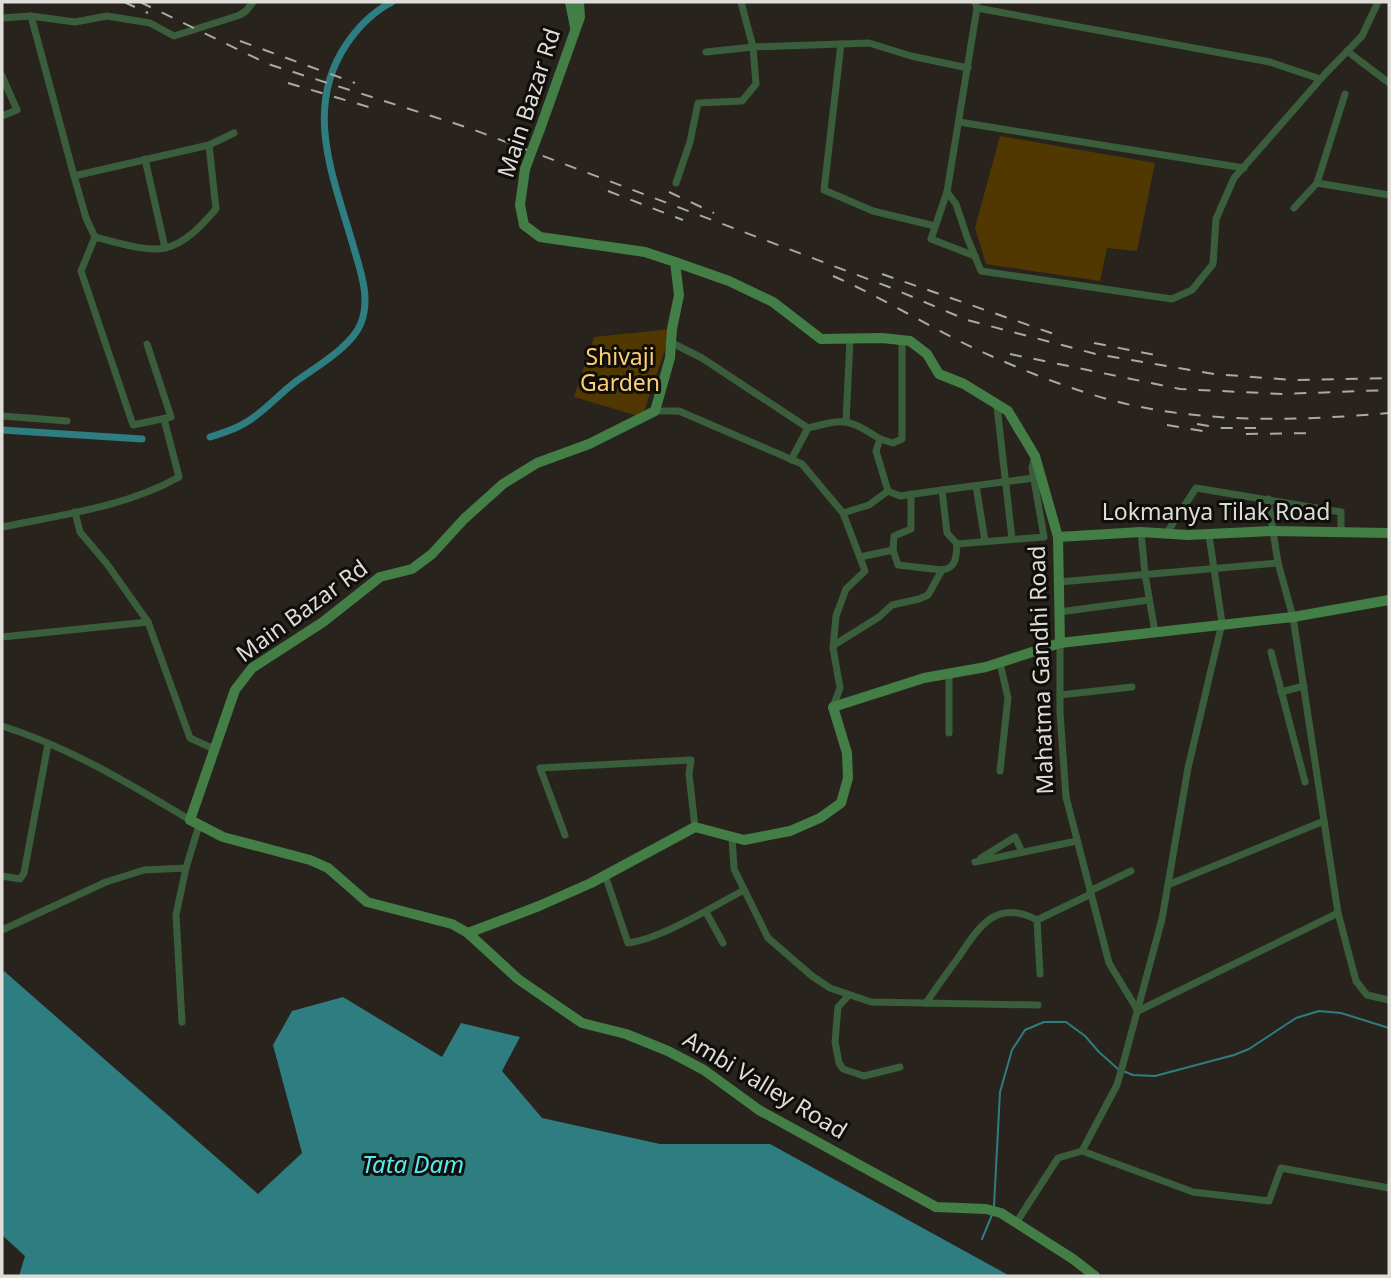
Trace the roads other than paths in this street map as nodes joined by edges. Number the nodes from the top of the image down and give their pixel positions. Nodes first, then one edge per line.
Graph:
1 (253, 2) edge
2 (570, 2) edge
3 (579, 2) edge
4 (741, 2) edge
5 (1378, 2) edge
6 (976, 5) edge
7 (31, 16) junction
8 (2, 18) edge
9 (575, 27) junction
10 (841, 44) junction
11 (753, 47) junction
12 (1347, 51) junction
13 (706, 52) dead end
14 (968, 68) junction
15 (2, 76) edge
16 (1320, 79) junction
17 (1389, 83) edge
18 (1345, 94) dead end
19 (2, 116) edge
20 (959, 122) junction
21 (234, 133) dead end
22 (209, 145) junction
23 (145, 159) junction
24 (1244, 168) junction
25 (74, 176) junction
26 (676, 183) dead end
27 (1317, 183) junction
28 (947, 192) junction
29 (1389, 195) edge
30 (1294, 208) dead end
31 (935, 226) junction
32 (94, 237) junction
33 (165, 248) junction
34 (975, 256) junction
35 (675, 262) junction
36 (850, 339) junction
37 (902, 340) junction
38 (672, 343) junction
39 (146, 344) dead end
40 (997, 406) junction
41 (655, 411) junction
42 (2, 416) edge
43 (164, 419) junction
44 (67, 421) dead end
45 (846, 422) junction
46 (808, 428) junction
47 (880, 439) junction
48 (1035, 456) junction
49 (791, 460) junction
50 (1034, 478) junction
51 (1005, 483) junction
52 (976, 486) junction
53 (942, 490) junction
54 (888, 491) junction
55 (911, 495) junction
56 (1268, 499) junction
57 (75, 512) junction
58 (843, 513) junction
59 (2, 527) edge
60 (1272, 531) junction
61 (1341, 532) junction
62 (1142, 533) junction
63 (1389, 533) edge
64 (1166, 534) junction
65 (1209, 535) junction
66 (1044, 537) junction
67 (1058, 537) junction
68 (1012, 539) junction
69 (985, 541) junction
70 (957, 544) junction
71 (893, 550) junction
72 (860, 557) junction
73 (1278, 563) junction
74 (1214, 568) junction
75 (942, 570) junction
76 (1145, 574) junction
77 (1059, 582) junction
78 (1149, 600) junction
79 (1389, 600) edge
80 (1059, 612) junction
81 (1293, 617) junction
82 (148, 622) junction
83 (1222, 623) junction
84 (1154, 632) junction
85 (2, 637) edge
86 (1059, 643) junction
87 (834, 645) junction
88 (1271, 652) dead end
89 (1000, 663) junction
90 (949, 674) junction
91 (1304, 686) junction
92 (1132, 687) dead end
93 (1281, 692) junction
94 (1060, 695) junction
95 (833, 707) junction
96 (2, 726) edge
97 (949, 733) dead end
98 (48, 744) junction
99 (214, 749) junction
100 (1000, 771) dead end
101 (1304, 782) dead end
102 (1324, 821) junction
103 (195, 822) junction
104 (695, 827) junction
105 (565, 835) dead end
106 (732, 837) junction
107 (1077, 841) junction
108 (1022, 852) junction
109 (186, 868) junction
110 (1131, 871) dead end
111 (605, 875) junction
112 (2, 876) edge
113 (1170, 884) junction
114 (744, 890) junction
115 (1091, 893) junction
116 (706, 912) junction
117 (1338, 913) junction
118 (1037, 920) junction
119 (2, 930) edge
120 (468, 933) junction
121 (723, 943) dead end
122 (1040, 974) dead end
123 (849, 995) junction
124 (1389, 1000) edge
125 (926, 1003) junction
126 (1038, 1005) dead end
127 (1138, 1011) junction
128 (182, 1022) dead end
129 (900, 1067) dead end
130 (1082, 1151) junction
131 (1389, 1188) edge
132 (1016, 1223) junction
133 (1095, 1276) edge

1 - 7 street
2 - 9 main road
3 - 9 main road, Main Bazar Rd
4 - 11 street
5 - 12 street
6 - 14 street
6 - 16 street
7 - 8 street
7 - 25 street
9 - 35 main road, Main Bazar Rd, bridge
10 - 11 street
10 - 14 street
10 - 31 street
11 - 13 street
11 - 26 street
12 - 16 street
12 - 17 street
14 - 20 street
15 - 19 street
16 - 24 street
18 - 27 street
20 - 24 street
20 - 28 street
21 - 22 street
22 - 23 street
22 - 33 street
23 - 25 street
23 - 33 street
24 - 34 street
25 - 32 street
27 - 29 street
27 - 30 street
28 - 31 street
28 - 34 street
31 - 34 street
32 - 33 street
32 - 43 street
35 - 36 main road
35 - 38 main road
36 - 37 main road
36 - 45 street
37 - 40 main road, Mahatma Gandhi Road
37 - 47 street
38 - 41 main road
38 - 46 street
39 - 43 street
40 - 48 main road, Mahatma Gandhi Road
40 - 51 street
41 - 49 street
41 - 99 main road, Main Bazar Rd
42 - 44 street
43 - 57 street
45 - 46 street
45 - 47 street
46 - 49 street
47 - 54 street
48 - 50 street
48 - 67 main road, Mahatma Gandhi Road
49 - 58 street
50 - 51 street
50 - 66 street
51 - 52 street
51 - 68 street
52 - 53 street
52 - 69 street
53 - 55 street
53 - 70 street
54 - 55 street
54 - 58 street
55 - 71 street
56 - 60 street
56 - 61 street
56 - 64 street
57 - 59 street
57 - 82 street
58 - 72 street
60 - 61 main road, Lokmanya Tilak Road
60 - 65 main road, Lokmanya Tilak Road
60 - 73 street
61 - 63 main road, Lokmanya Tilak Road
62 - 64 main road, Lokmanya Tilak Road
62 - 67 main road, Lokmanya Tilak Road
62 - 76 street
64 - 65 main road, Lokmanya Tilak Road
65 - 74 street
66 - 67 street, Lokmanya Tilak Road
66 - 68 street, Lokmanya Tilak Road
67 - 77 main road, Mahatma Gandhi Road
68 - 69 street, Lokmanya Tilak Road
69 - 70 street, Lokmanya Tilak Road
70 - 75 street
71 - 72 street
71 - 75 street
72 - 87 street
73 - 74 street
73 - 81 street
74 - 76 street
74 - 83 street
75 - 87 street
76 - 77 street
76 - 78 street
77 - 80 main road, Mahatma Gandhi Road
78 - 80 street
78 - 84 street
79 - 81 main road
80 - 86 main road, Mahatma Gandhi Road
81 - 83 main road
81 - 91 street
82 - 85 street
82 - 99 street
83 - 84 main road
83 - 113 street
84 - 86 main road
86 - 89 main road
86 - 94 street, Mahatma Gandhi Road
87 - 95 street
88 - 93 street
89 - 90 main road
89 - 100 street
90 - 95 main road
90 - 97 street
91 - 93 street
91 - 102 street
92 - 94 street
93 - 101 street
94 - 107 street, Mahatma Gandhi Road
95 - 106 main road
96 - 98 street
98 - 103 street
98 - 112 street
99 - 103 main road, Main Bazar Rd
102 - 113 street
102 - 117 street
103 - 109 street
103 - 120 main road, Ambi Valley Road
104 - 105 street
104 - 106 main road
104 - 111 main road
106 - 114 street
107 - 108 street
107 - 115 street, Mahatma Gandhi Road
108 - 108 street
109 - 119 street
109 - 128 street
110 - 115 street
111 - 116 street
111 - 120 main road
113 - 127 street
114 - 116 street
114 - 123 street
115 - 118 street
115 - 127 street, Mahatma Gandhi Road
116 - 121 street
117 - 124 street
117 - 127 street
118 - 122 street
118 - 125 street
120 - 132 main road, Ambi Valley Road
123 - 125 street
123 - 129 street
125 - 126 street
127 - 130 street
130 - 131 street
130 - 132 street
132 - 133 main road, Ambi Valley Road

